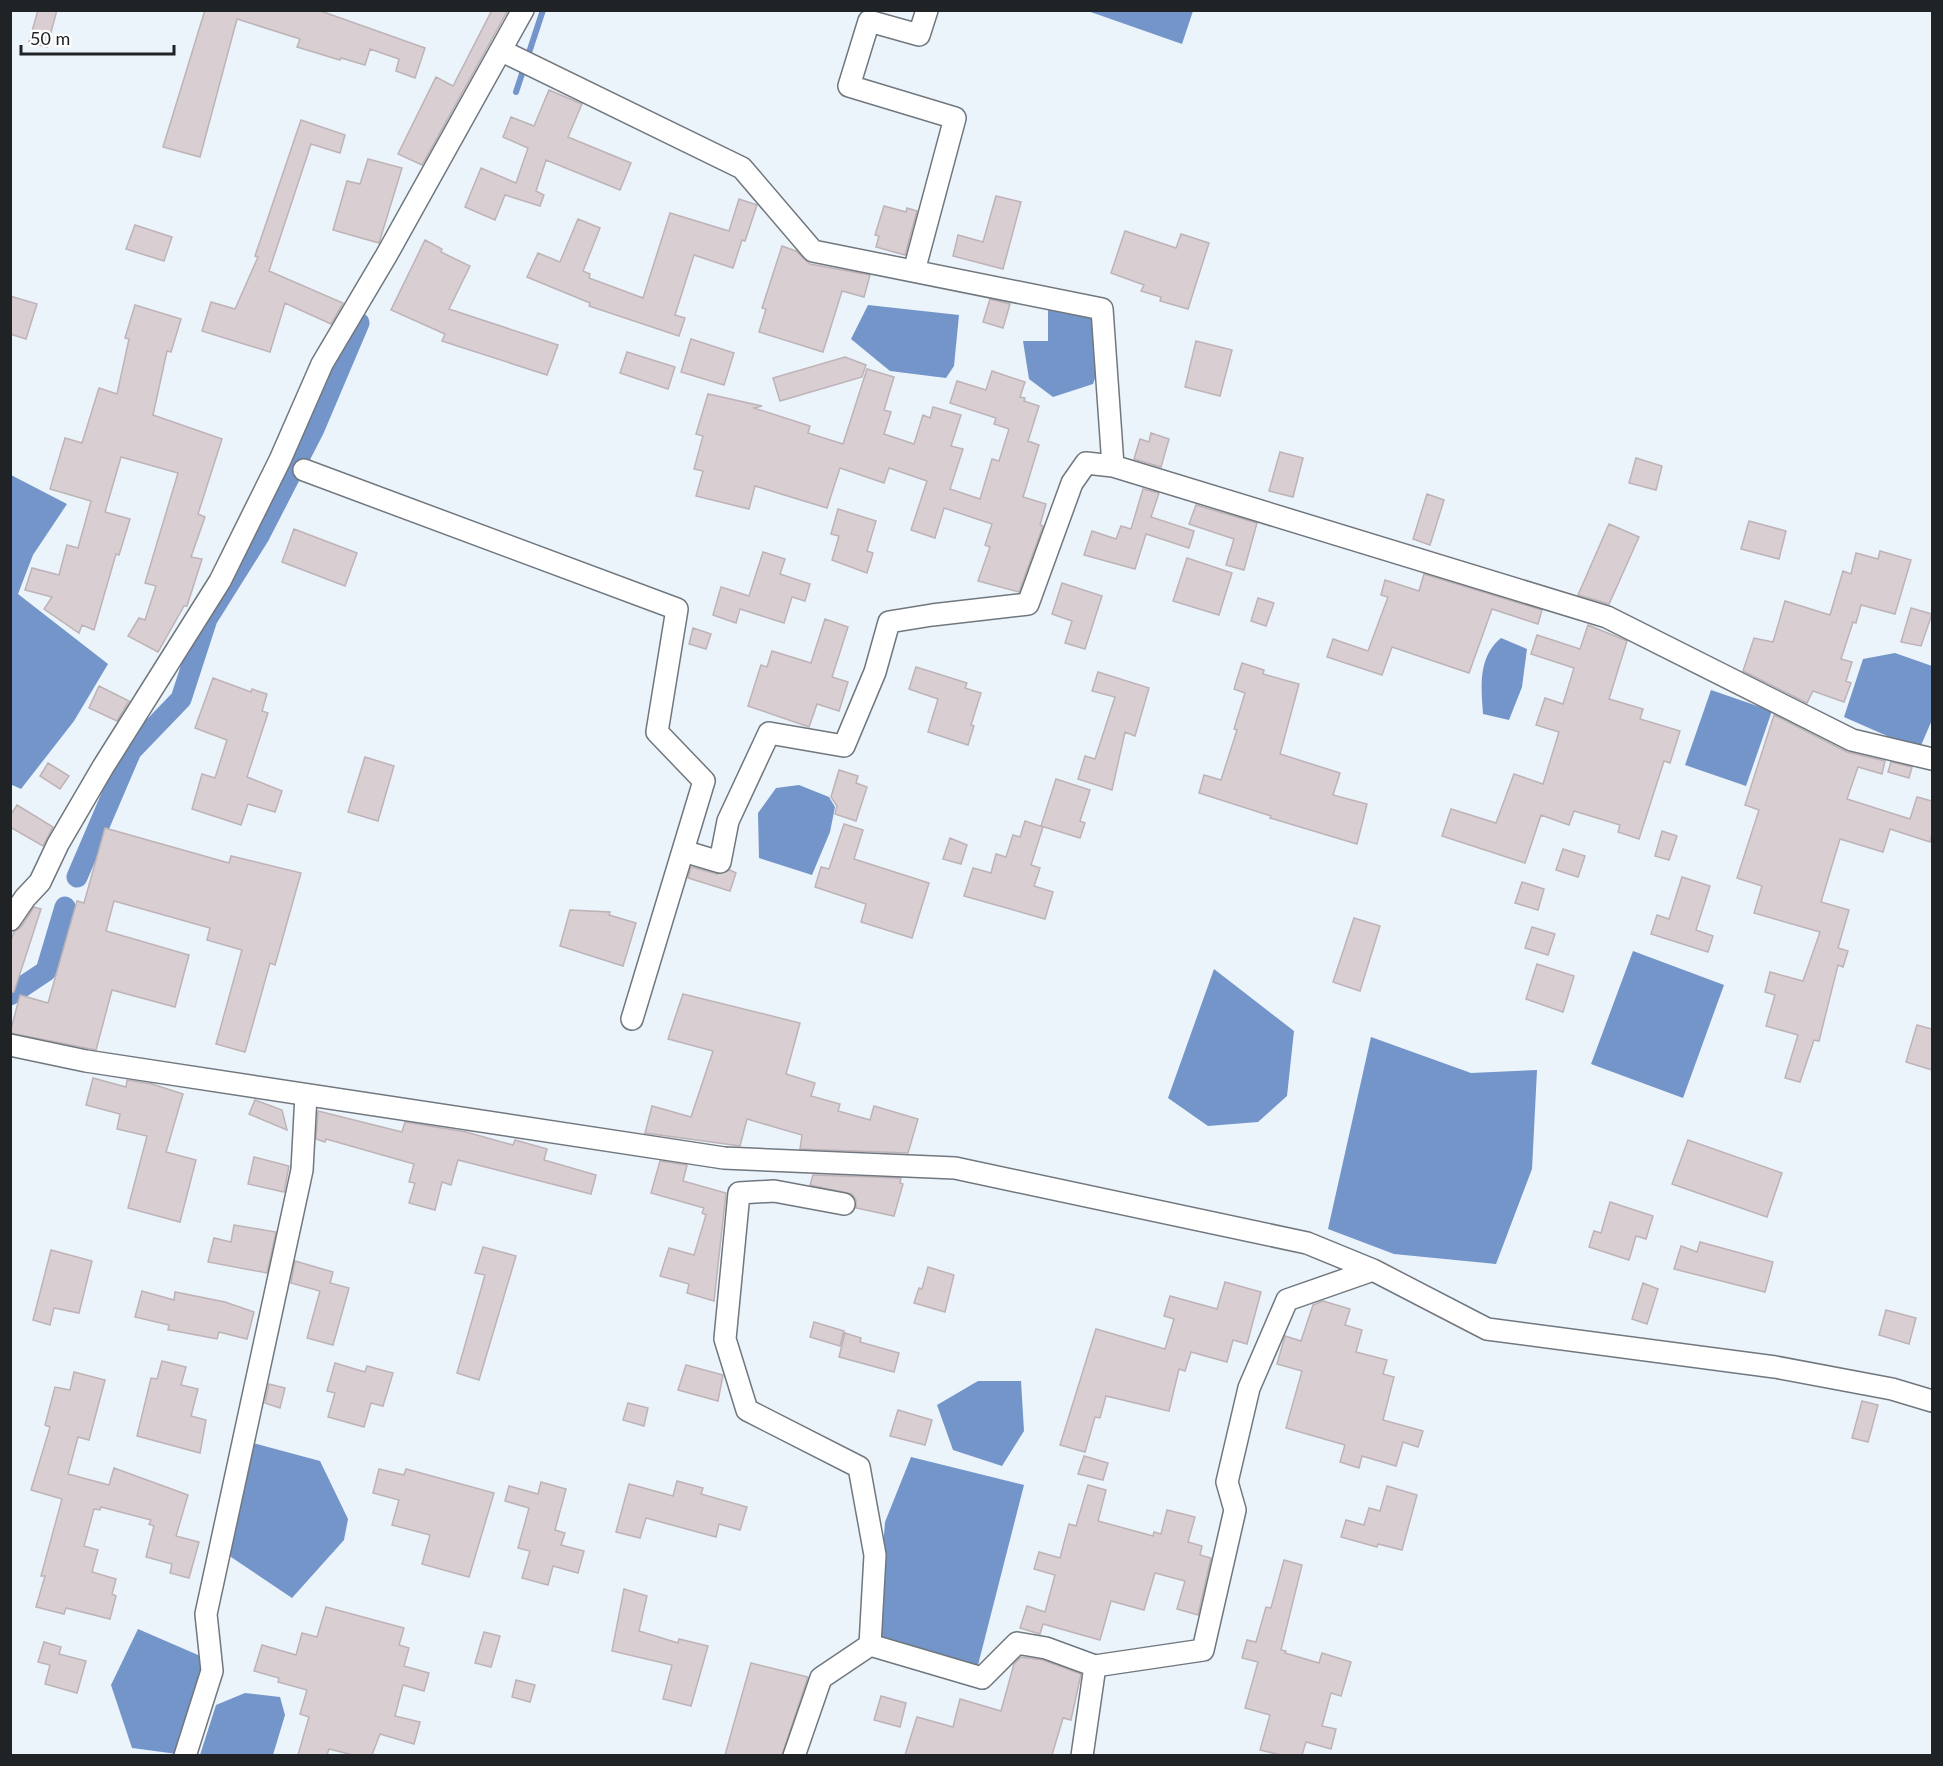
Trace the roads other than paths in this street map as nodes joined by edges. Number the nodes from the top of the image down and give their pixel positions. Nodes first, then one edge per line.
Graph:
1 (523, 10) edge
2 (927, 10) edge
3 (509, 55) junction
4 (914, 271) junction
5 (1113, 466) junction
6 (304, 470) dead end
7 (1932, 759) edge
8 (683, 851) junction
9 (10, 920) edge
10 (632, 1019) dead end
11 (10, 1045) edge
12 (306, 1095) junction
13 (844, 1204) dead end
14 (1372, 1270) junction
15 (1932, 1401) edge
16 (870, 1645) junction
17 (1095, 1666) junction
18 (185, 1755) edge
19 (794, 1755) edge
20 (1082, 1755) edge

1 - 3 street
2 - 4 street
3 - 4 street
3 - 9 street
4 - 5 street
5 - 7 street
5 - 8 street
6 - 8 street
8 - 10 street
11 - 12 street
12 - 14 street
12 - 18 street
13 - 16 street
14 - 15 street
14 - 17 street
16 - 17 street
16 - 19 street
17 - 20 street

